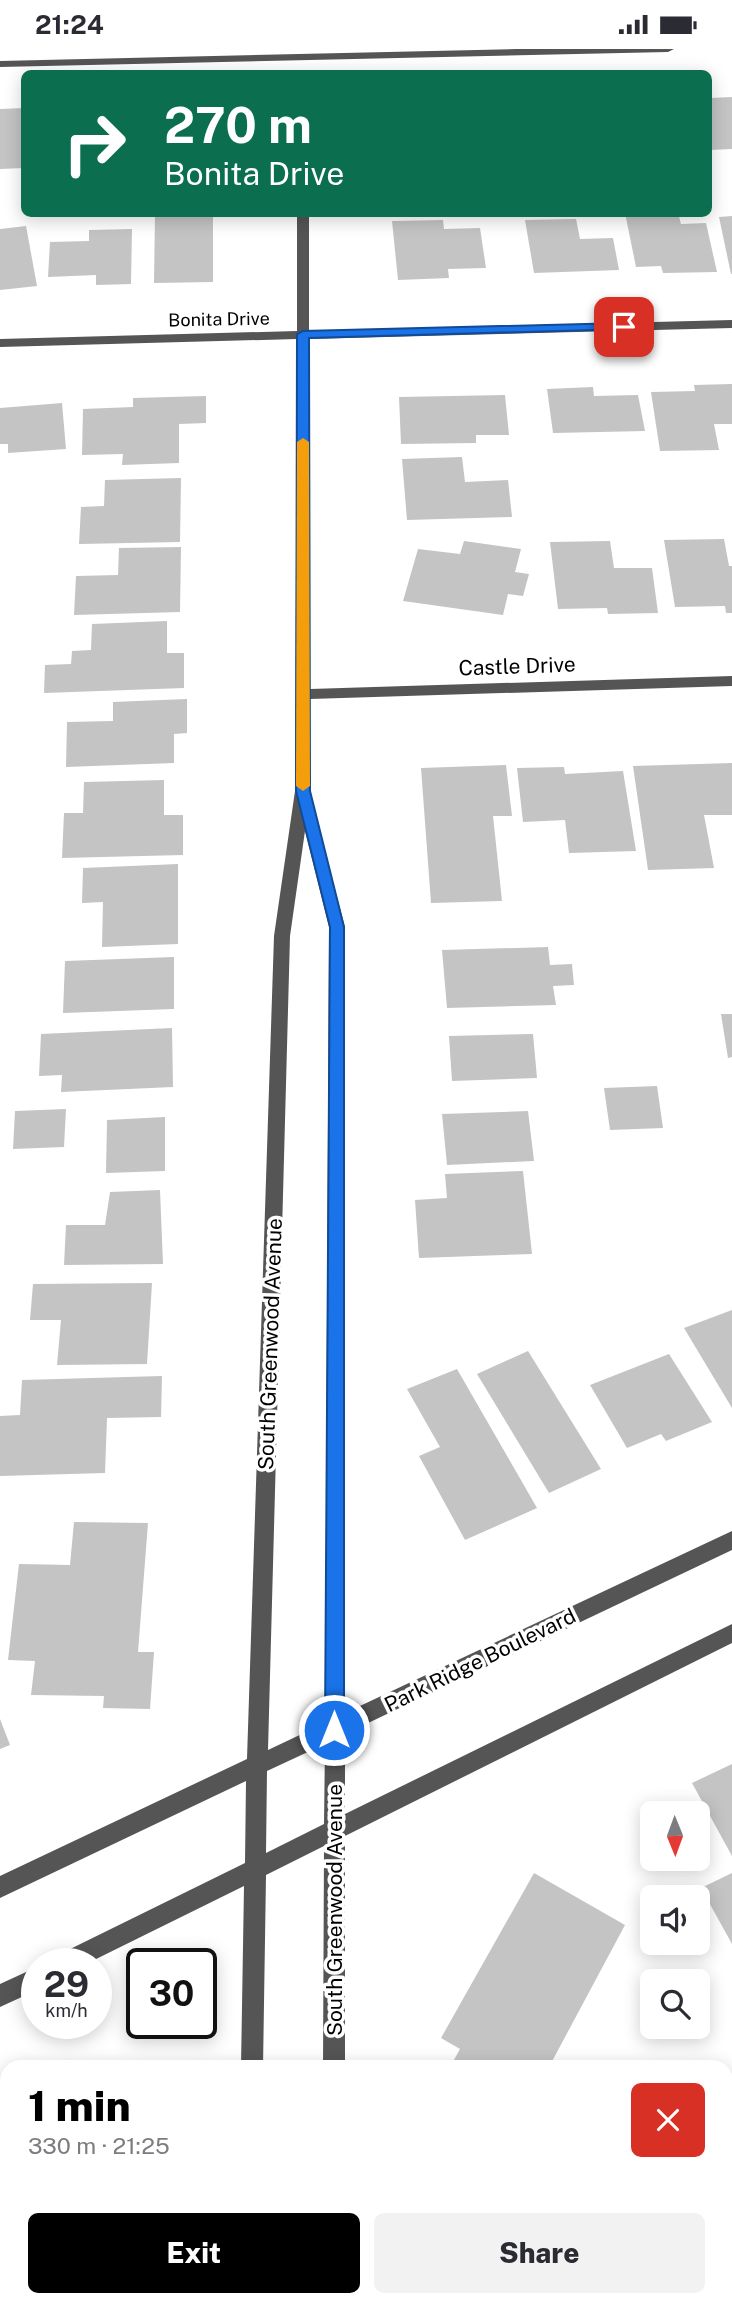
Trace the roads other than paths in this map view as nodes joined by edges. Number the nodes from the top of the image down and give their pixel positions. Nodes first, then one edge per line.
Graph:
1 (668, 49) edge
2 (303, 53) edge
3 (0, 64) edge
4 (303, 217) edge
5 (732, 324) edge
6 (303, 334) junction
7 (0, 344) edge
8 (732, 681) edge
9 (303, 694) junction
10 (303, 791) junction
11 (732, 1540) edge
12 (732, 1633) edge
13 (334, 1730) junction
14 (257, 1766) junction
15 (334, 1829) junction
16 (254, 1868) junction
17 (0, 1887) edge
18 (96, 1948) edge
19 (21, 1986) edge
20 (0, 1996) edge
21 (252, 2060) edge
22 (334, 2060) edge

1 - 2 street
2 - 3 street
4 - 6 street, South Greenwood Avenue
5 - 6 street, Bonita Drive
6 - 7 street, Bonita Drive
6 - 9 street, South Greenwood Avenue
8 - 9 street, Castle Drive
9 - 10 street, South Greenwood Avenue
10 - 13 street, South Greenwood Avenue
10 - 14 street, South Greenwood Avenue
11 - 13 street, Park Ridge Boulevard
12 - 15 street
13 - 14 street, Park Ridge Boulevard
13 - 15 street, South Greenwood Avenue
14 - 16 street, South Greenwood Avenue
14 - 17 street, Park Ridge Boulevard
15 - 16 street
15 - 22 street, South Greenwood Avenue
16 - 18 street
16 - 21 street, South Greenwood Avenue
19 - 20 street

